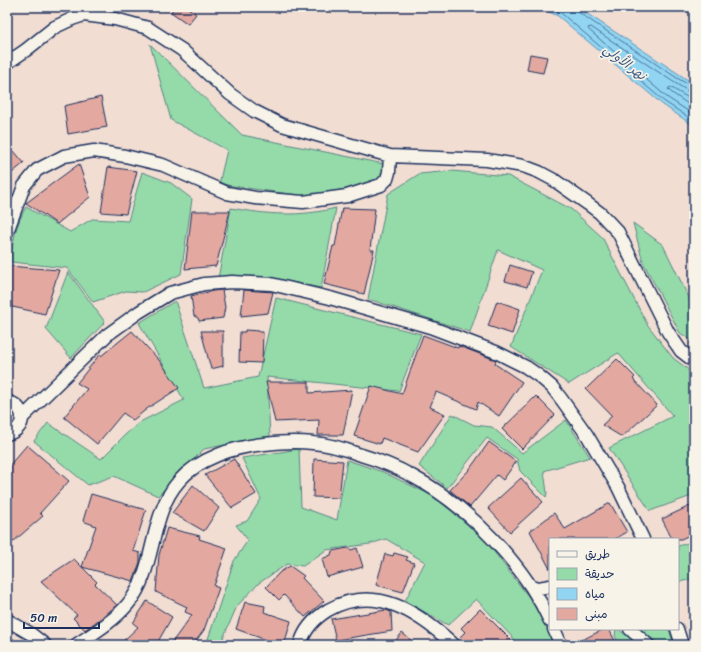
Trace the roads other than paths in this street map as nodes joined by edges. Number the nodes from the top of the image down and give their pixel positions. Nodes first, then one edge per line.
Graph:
1 (7, 62) edge
2 (390, 156) junction
3 (7, 232) edge
4 (694, 361) edge
5 (7, 402) edge
6 (22, 418) junction
7 (7, 435) edge
8 (643, 538) edge
9 (549, 586) edge
10 (533, 589) junction
11 (549, 619) edge
12 (7, 620) edge
13 (554, 630) edge
14 (631, 630) edge
15 (677, 630) edge
16 (45, 645) edge
17 (76, 645) edge
18 (300, 645) edge
19 (454, 645) edge
20 (561, 645) edge
21 (648, 645) edge
22 (682, 645) edge

1 - 2 street
2 - 3 street
2 - 4 street
5 - 6 street
6 - 7 street
6 - 8 street
9 - 10 street
10 - 11 street
10 - 17 street
12 - 16 street
13 - 20 street
14 - 21 street
15 - 22 street
18 - 19 street

